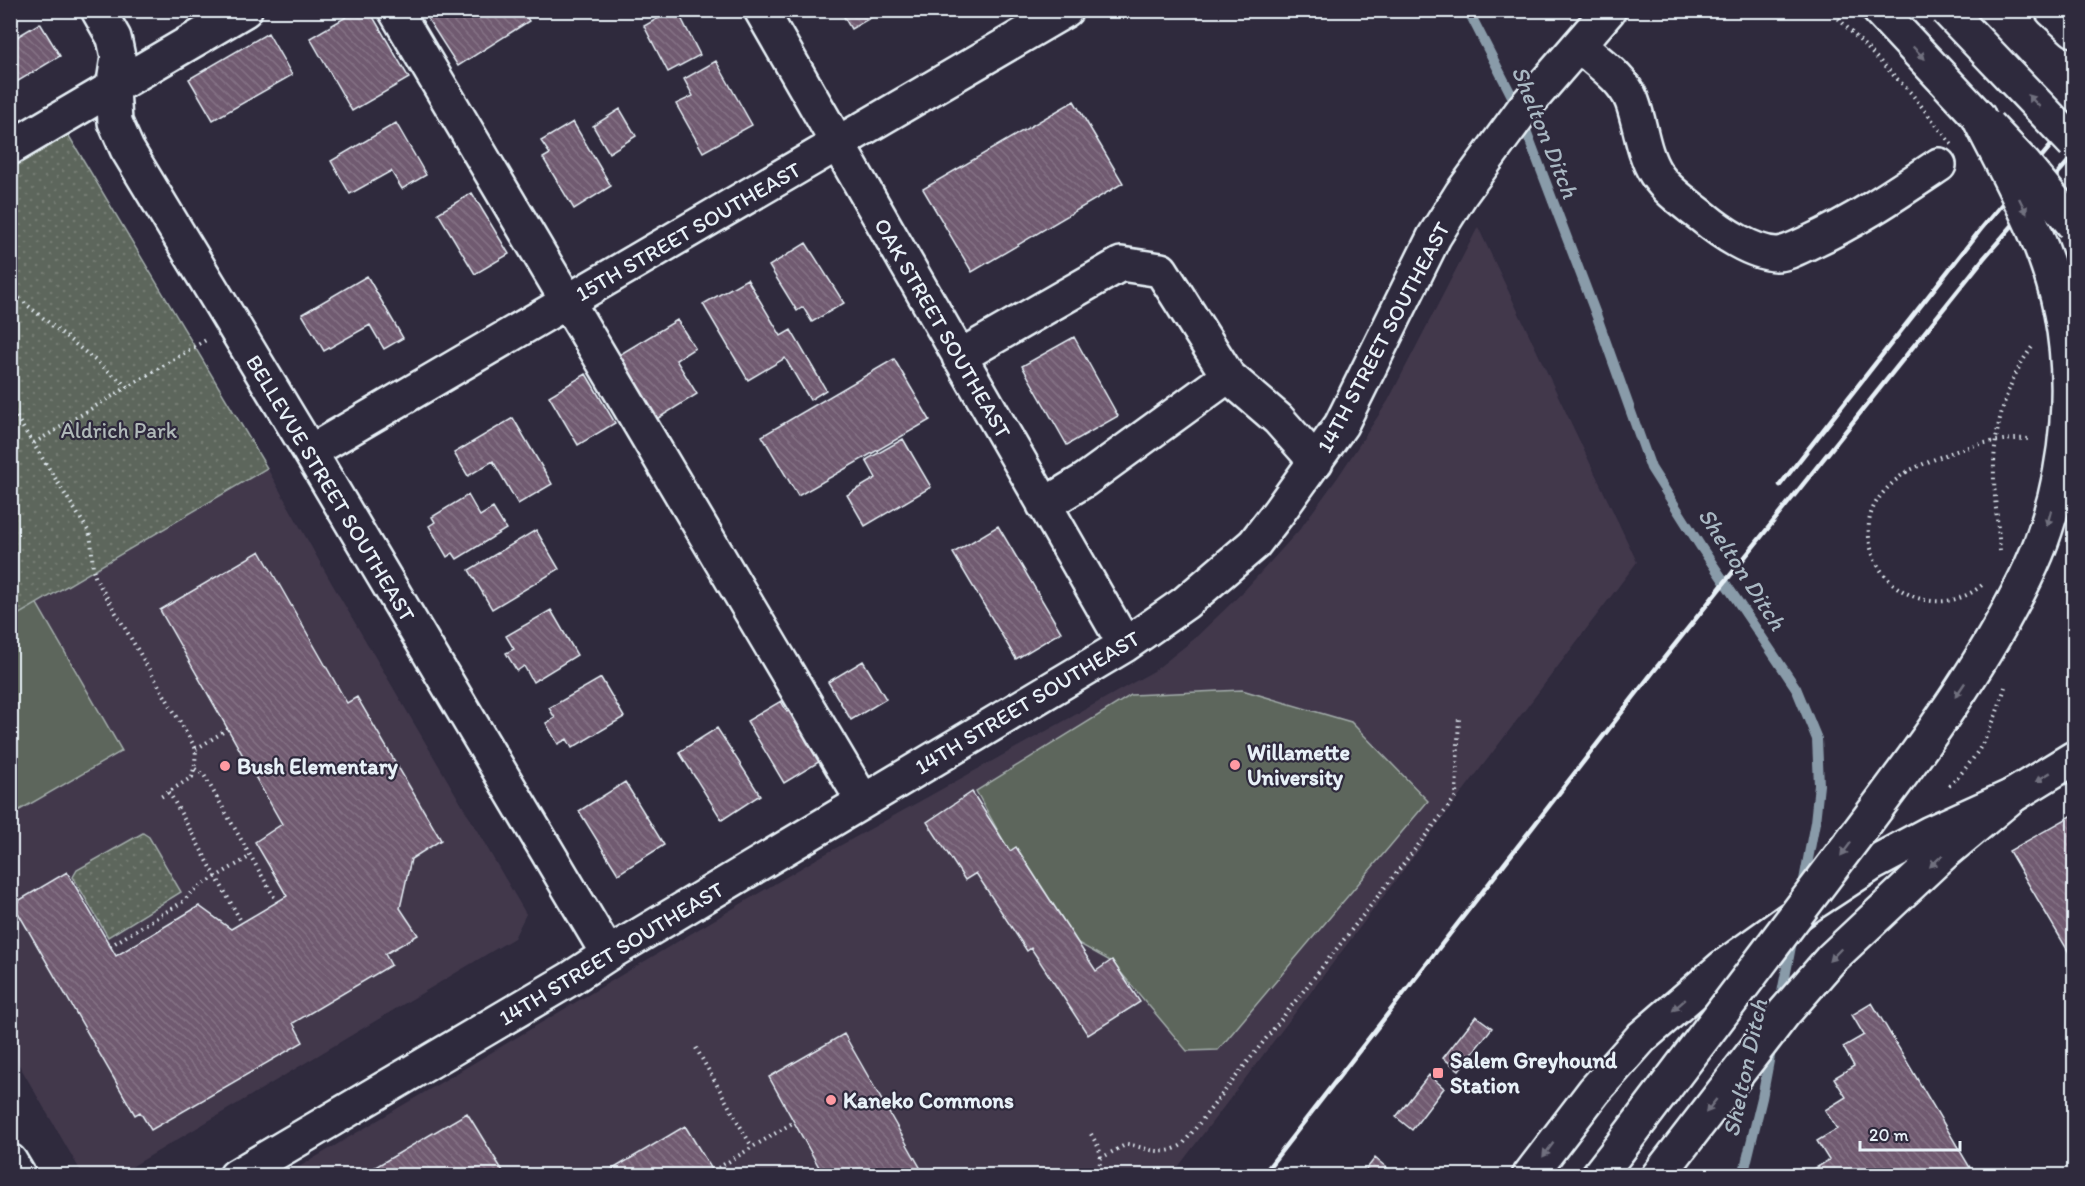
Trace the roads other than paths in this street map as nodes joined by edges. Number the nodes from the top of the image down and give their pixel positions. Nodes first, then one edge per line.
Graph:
1 (98, 10) edge
2 (245, 10) edge
3 (394, 10) edge
4 (761, 10) edge
5 (1066, 10) edge
6 (1609, 10) edge
7 (1878, 10) edge
8 (1947, 10) edge
9 (2052, 10) edge
10 (2074, 30) edge
11 (1573, 53) junction
12 (113, 88) junction
13 (1978, 116) junction
14 (837, 143) junction
15 (2074, 143) edge
16 (10, 148) edge
17 (1947, 157) road end
18 (2074, 225) edge
19 (567, 301) junction
20 (959, 357) junction
21 (1228, 376) junction
22 (310, 452) junction
23 (1316, 462) junction
24 (1044, 505) junction
25 (1125, 645) junction
26 (2074, 758) edge
27 (2012, 795) junction
28 (863, 801) junction
29 (608, 954) junction
30 (10, 1161) edge
31 (1666, 1165) edge
32 (19, 1176) edge
33 (236, 1176) edge
34 (1530, 1176) edge
35 (1598, 1176) edge

1 - 12 main road, BELLEVUE STREET SOUTHEAST
2 - 12 main road
3 - 19 main road
4 - 14 main road, OAK STREET SOUTHEAST
5 - 14 main road, 15TH STREET SOUTHEAST
6 - 11 main road, 14TH STREET SOUTHEAST
7 -> 13 main road
15 -> 8 main road, bridge
9 - 10 main road
11 - 17 main road
11 - 23 main road, 14TH STREET SOUTHEAST
12 - 16 main road
12 - 22 main road, BELLEVUE STREET SOUTHEAST
13 - 18 main road, bridge
13 -> 35 main road, bridge
14 - 19 main road, 15TH STREET SOUTHEAST
14 - 20 main road, OAK STREET SOUTHEAST
19 - 22 main road, 15TH STREET SOUTHEAST
19 - 28 main road
20 - 21 main road
20 - 24 main road, OAK STREET SOUTHEAST
21 - 23 main road
21 - 24 main road
22 - 29 main road, BELLEVUE STREET SOUTHEAST
23 - 25 main road, 14TH STREET SOUTHEAST
24 - 25 main road, OAK STREET SOUTHEAST
25 - 28 main road, 14TH STREET SOUTHEAST
26 -> 27 main road
27 -> 31 main road
27 -> 34 main road, bridge
28 - 29 main road, 14TH STREET SOUTHEAST
29 - 33 main road, 14TH STREET SOUTHEAST
30 - 32 main road

